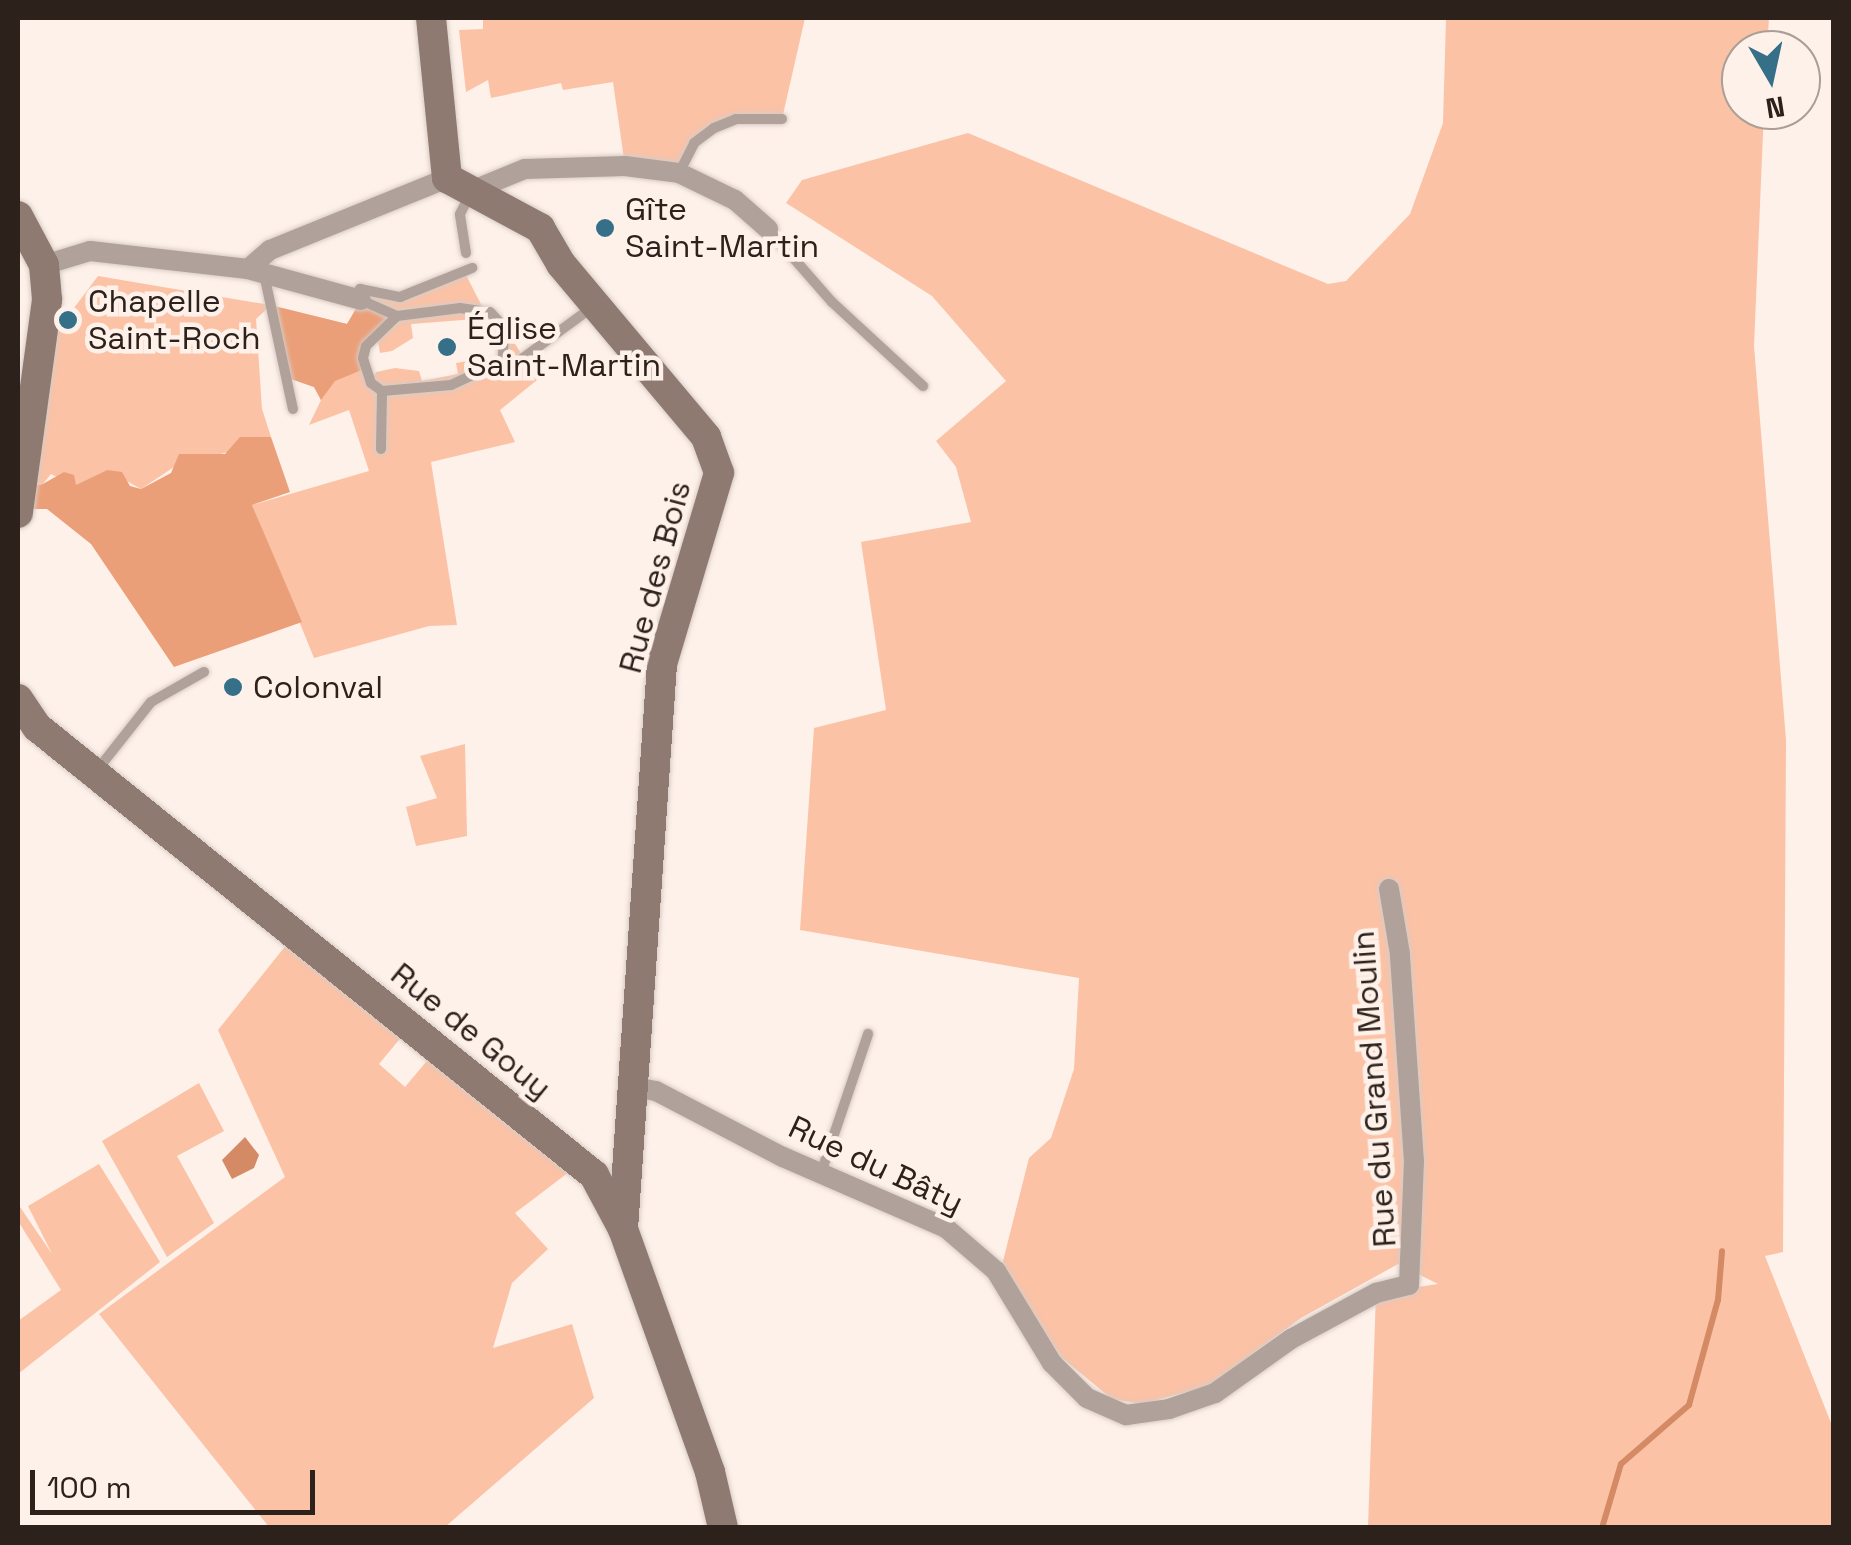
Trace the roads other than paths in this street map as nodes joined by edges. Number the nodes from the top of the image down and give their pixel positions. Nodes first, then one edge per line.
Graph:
1 (431, 18) edge
2 (782, 118) dead end
3 (679, 173) junction
4 (459, 185) junction
5 (18, 216) edge
6 (768, 229) joint
7 (466, 254) dead end
8 (44, 264) junction
9 (472, 268) dead end
10 (255, 271) junction
11 (359, 300) junction
12 (595, 304) junction
13 (397, 316) junction
14 (524, 358) dead end
15 (923, 386) dead end
16 (382, 391) junction
17 (293, 409) dead end
18 (381, 448) dead end
19 (18, 512) edge
20 (204, 672) dead end
21 (18, 700) edge
22 (94, 774) junction
23 (1389, 890) dead end
24 (868, 1034) dead end
25 (635, 1088) junction
26 (820, 1173) junction
27 (624, 1230) junction
28 (1409, 1285) joint
29 (723, 1528) edge

1 - 4 street
2 - 3 lane
3 - 4 street
3 - 6 street
4 - 7 lane
4 - 10 street
4 - 12 street, Rue des Bois
5 - 8 street
6 - 15 lane
8 - 10 street
8 - 19 street
9 - 11 lane
10 - 11 street
10 - 17 lane
11 - 13 lane
12 - 14 lane
12 - 25 street, Rue des Bois
13 - 16 lane
13 - 16 lane
16 - 18 lane
20 - 22 lane
21 - 22 street, Rue de Gouy
22 - 27 street, Rue de Gouy
23 - 28 street, Rue du Grand Moulin
24 - 26 lane
25 - 26 street, Rue du Bâty
25 - 27 street, Rue des Bois
26 - 28 street, Rue du Bâty
27 - 29 street, Rue de Gouy

